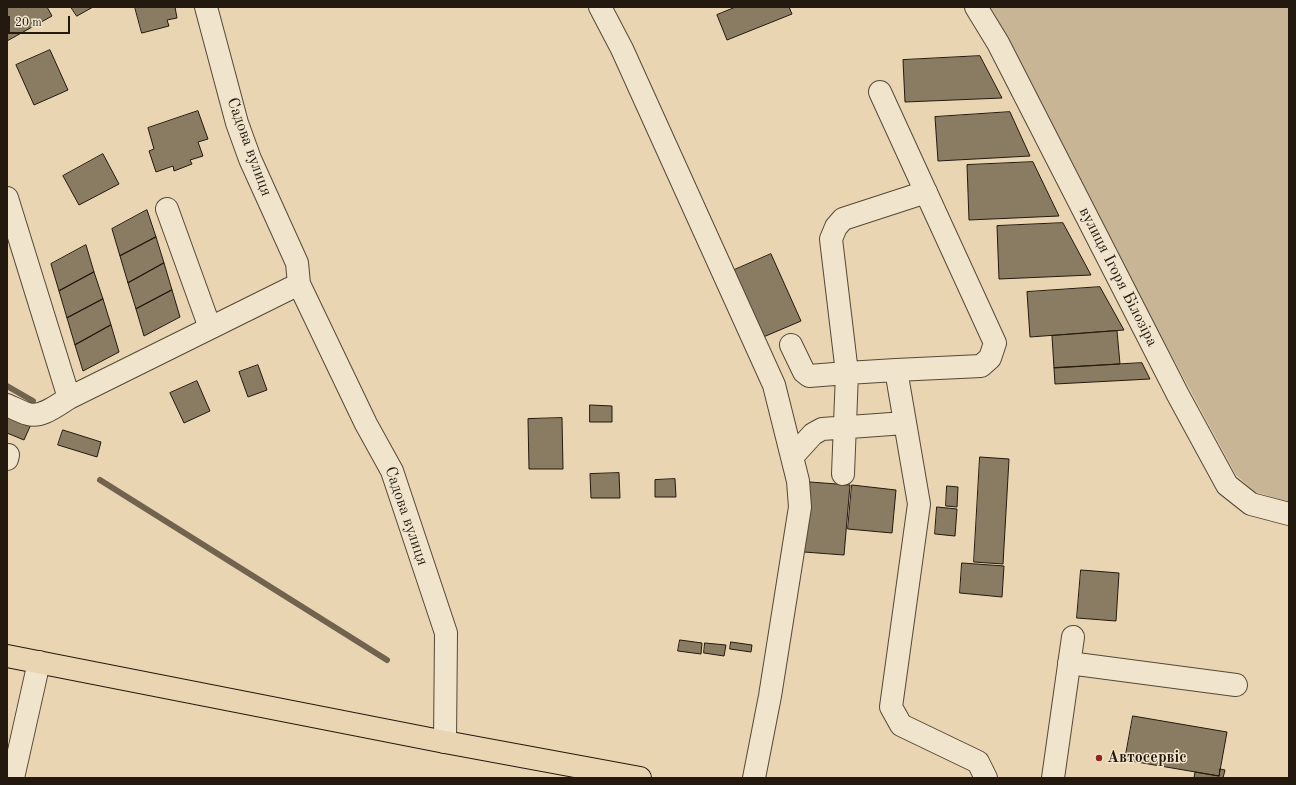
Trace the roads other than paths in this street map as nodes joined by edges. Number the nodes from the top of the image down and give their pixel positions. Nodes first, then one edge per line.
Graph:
1 (206, 7) edge
2 (600, 7) edge
3 (976, 7) edge
4 (880, 92) dead end
5 (926, 192) junction
6 (7, 198) edge
7 (167, 209) dead end
8 (299, 284) junction
9 (210, 328) junction
10 (791, 345) dead end
11 (896, 370) junction
12 (847, 373) junction
13 (68, 398) junction
14 (7, 405) edge
15 (905, 423) junction
16 (845, 427) junction
17 (792, 457) junction
18 (843, 474) dead end
19 (1289, 514) edge
20 (1073, 637) dead end
21 (7, 656) edge
22 (39, 662) junction
23 (1069, 663) junction
24 (1236, 685) dead end
25 (445, 742) junction
26 (13, 778) edge
27 (640, 778) edge
28 (754, 778) edge
29 (986, 778) edge
30 (1053, 778) edge

1 - 8 street, Садова вулиця
2 - 17 street
3 - 19 street, вулиця Ігоря Білозіра
4 - 5 street
5 - 11 street
5 - 12 street
6 - 13 street
7 - 9 street
8 - 9 street
8 - 25 street, Садова вулиця
9 - 13 street
10 - 12 street
11 - 12 street
11 - 15 street
12 - 16 street
13 - 14 street
15 - 16 street
15 - 29 street
16 - 17 street
16 - 18 street
17 - 28 street
20 - 23 street
21 - 22 highway
22 - 25 highway
22 - 26 street
23 - 24 street
23 - 30 street
25 - 27 highway

